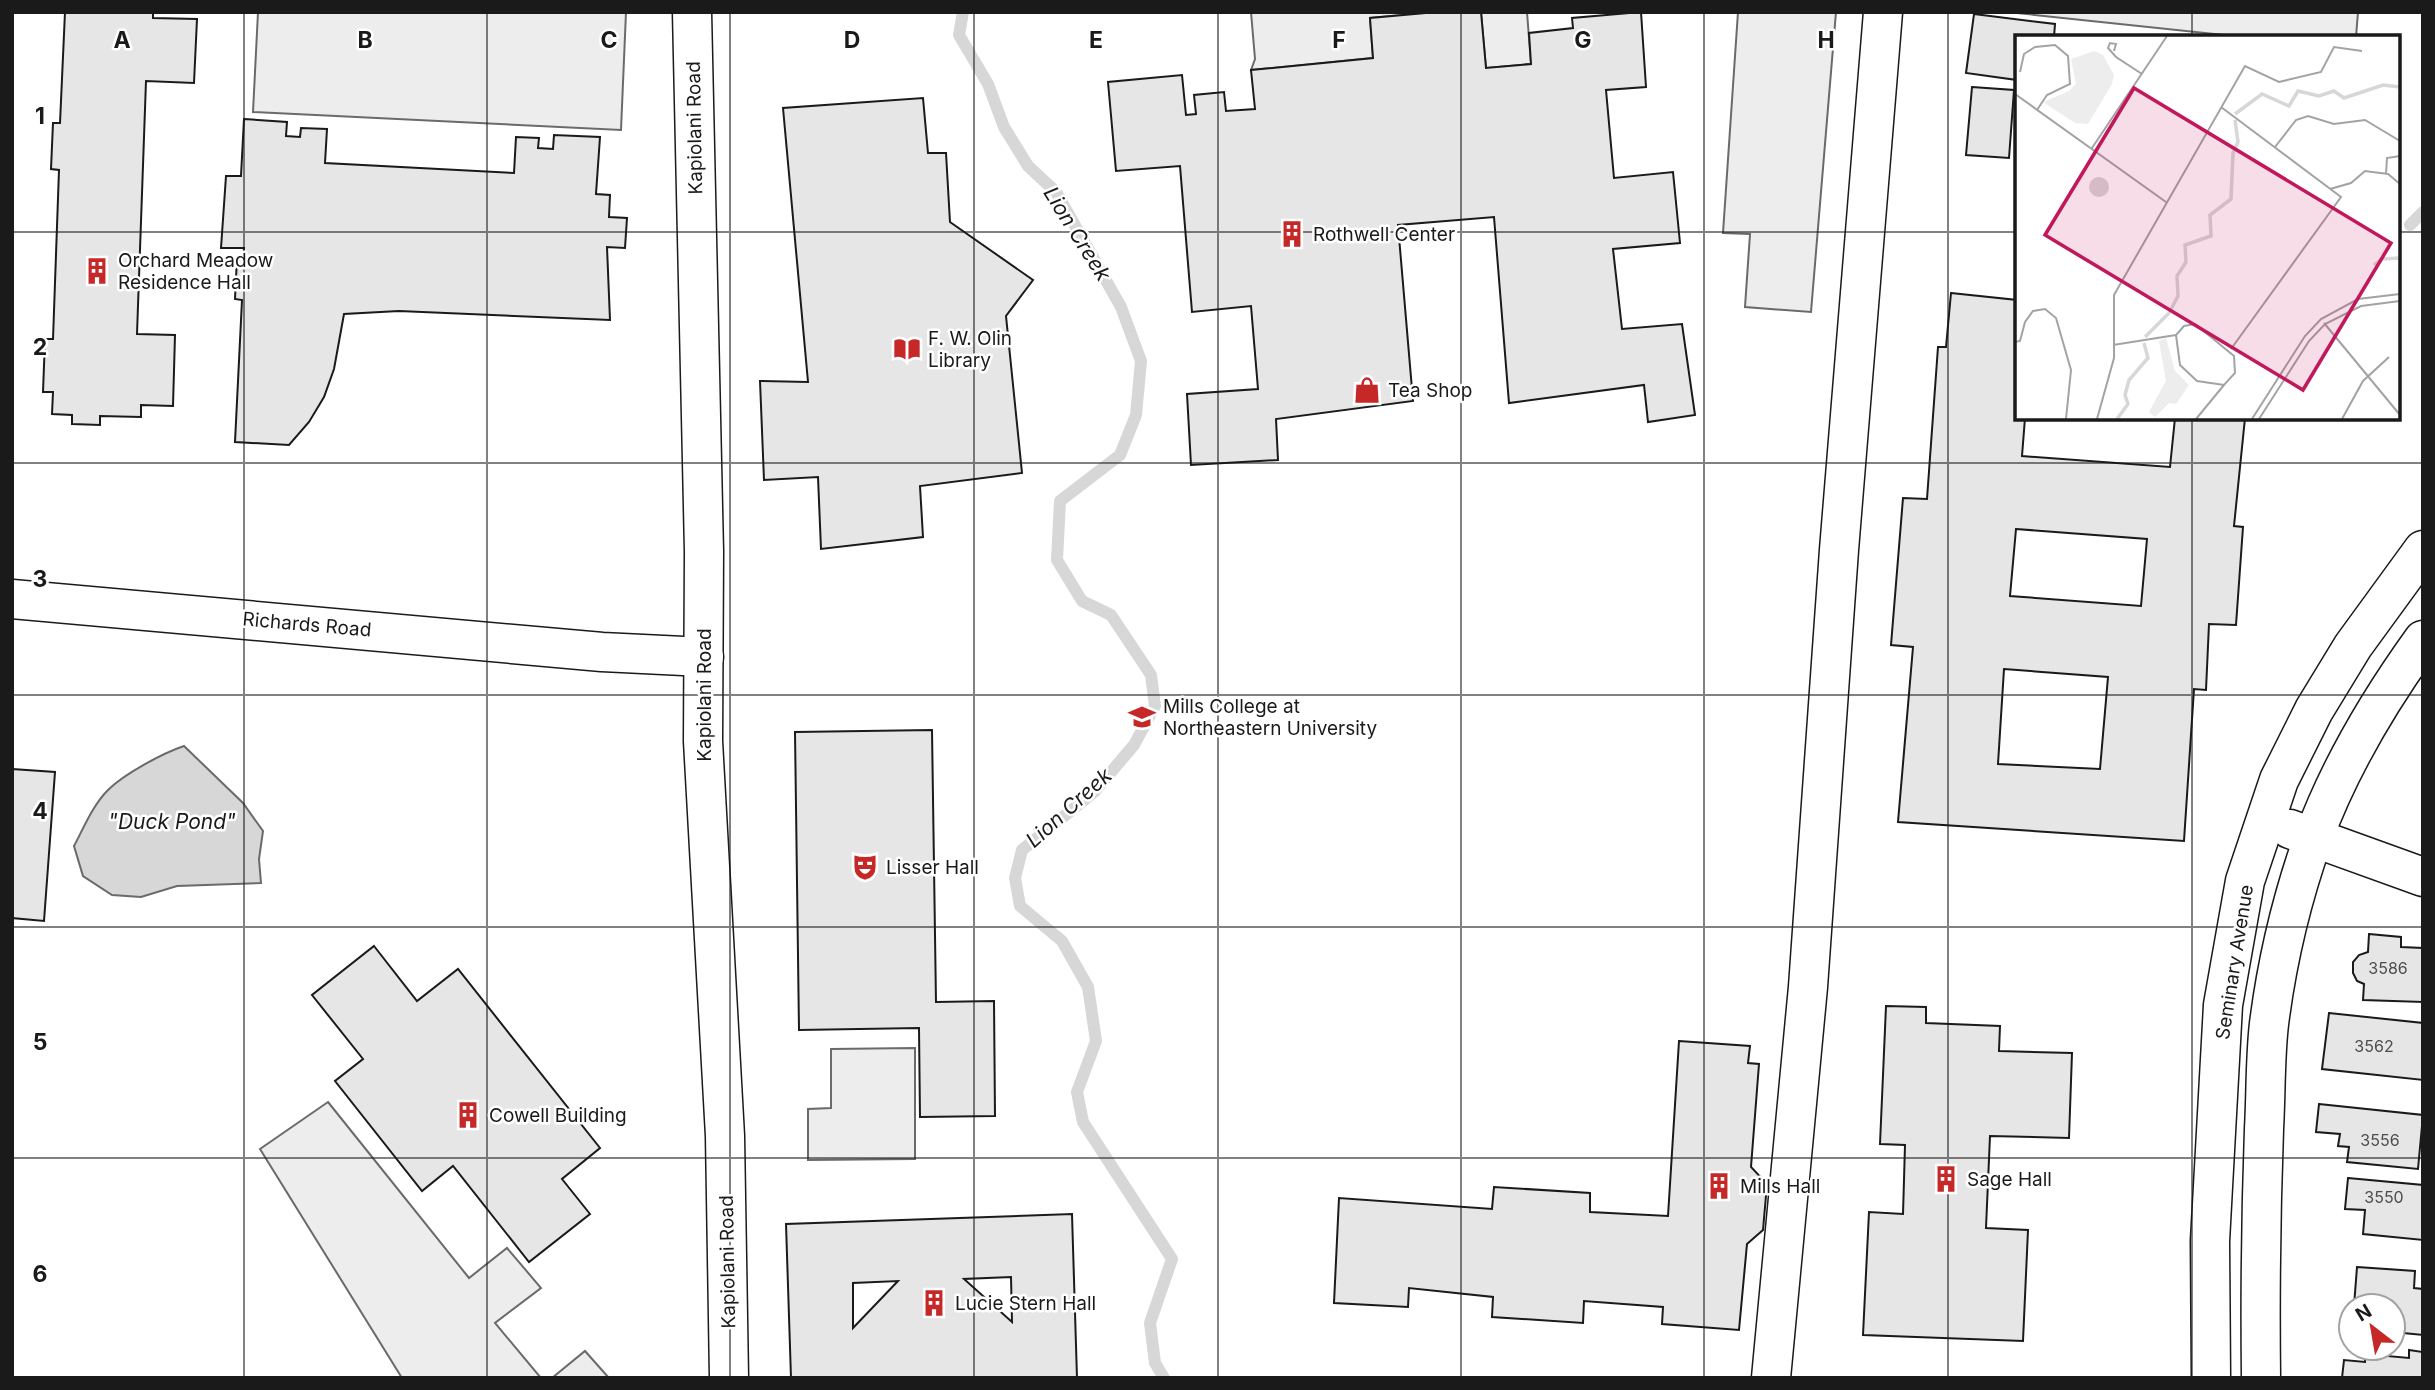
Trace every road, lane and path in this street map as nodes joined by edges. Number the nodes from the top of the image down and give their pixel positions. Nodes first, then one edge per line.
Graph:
1 (692, 12) edge
2 (1883, 12) edge
3 (2423, 550) edge
4 (12, 599) edge
5 (2423, 640) edge
6 (705, 657) junction
7 (2265, 820) junction
8 (2314, 838) junction
9 (2423, 877) edge
10 (729, 1378) edge
11 (1771, 1378) edge
12 (2211, 1378) edge
13 (2261, 1378) edge

1 - 6 street, Kapiolani Road
2 - 11 street
3 - 7 street, Seminary Avenue
4 - 6 street, Richards Road
5 - 8 street
6 - 10 street, Kapiolani Road
7 - 8 street
7 - 12 street, Seminary Avenue
8 - 9 street
8 - 13 street

